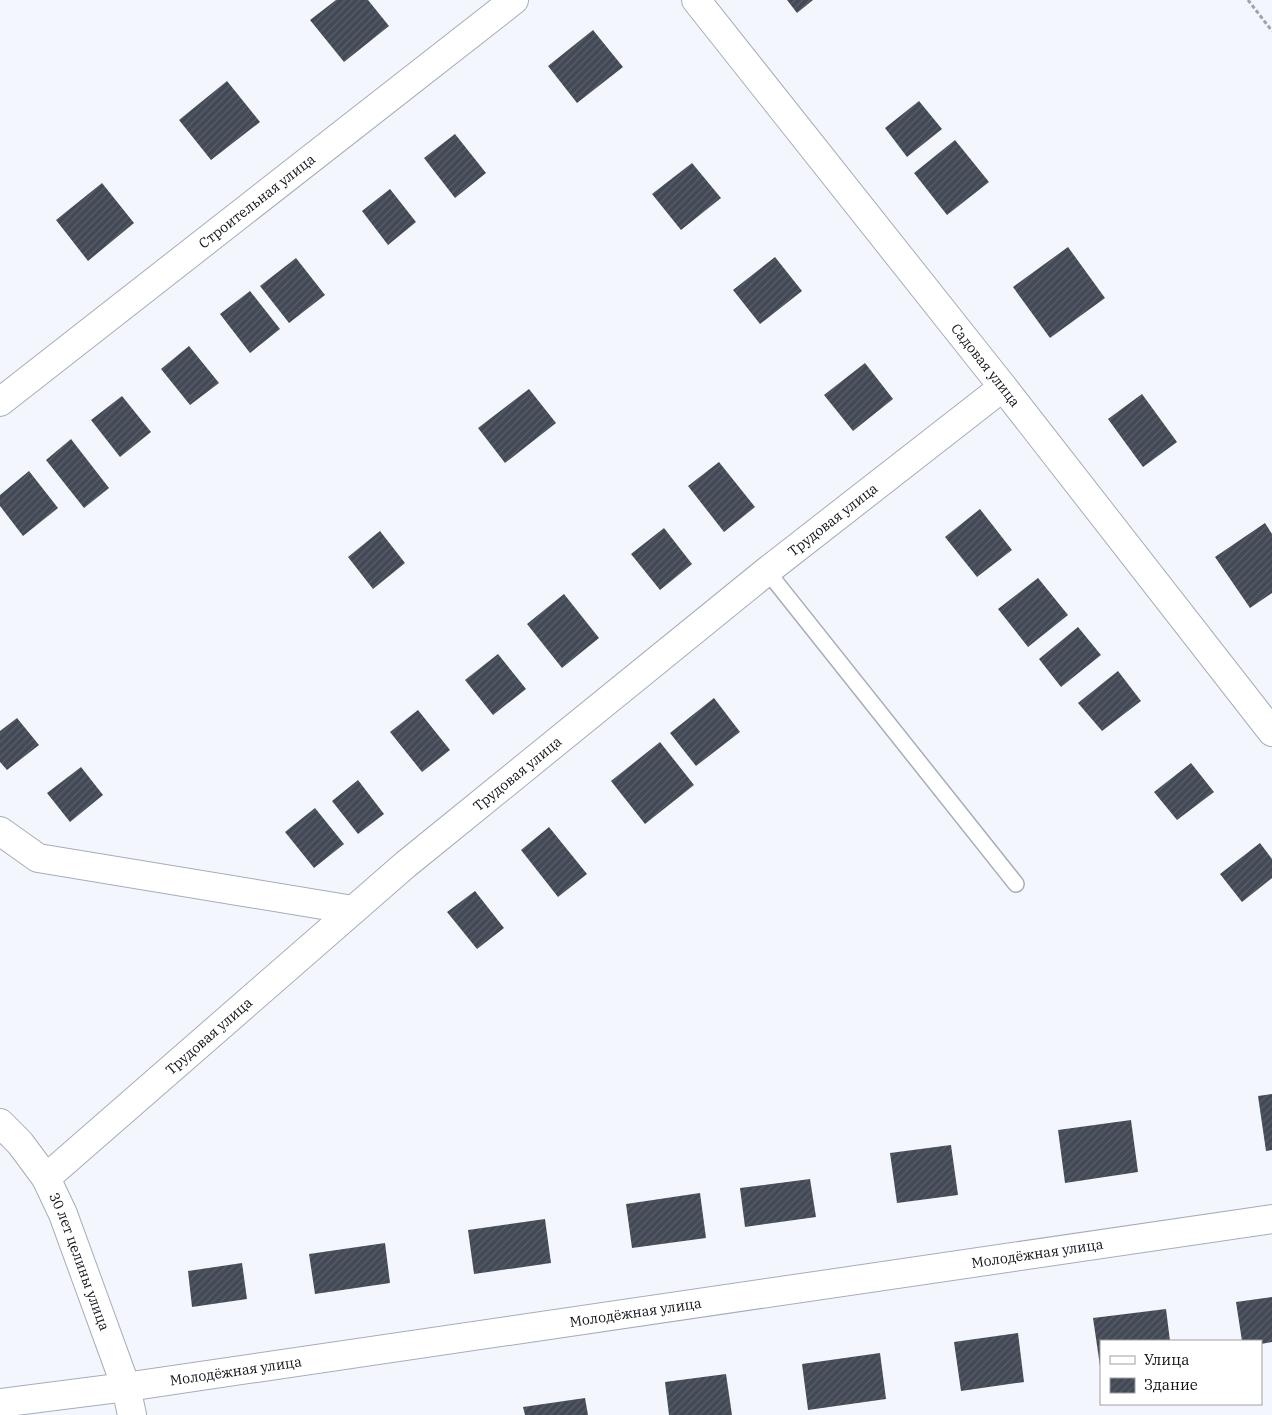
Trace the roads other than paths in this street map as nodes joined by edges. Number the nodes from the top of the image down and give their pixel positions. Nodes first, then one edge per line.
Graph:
1 (514, 0) edge
2 (696, 0) edge
3 (1003, 387) junction
4 (0, 402) edge
5 (767, 570) junction
6 (1272, 732) edge
7 (0, 831) edge
8 (1016, 884) dead end
9 (352, 910) junction
10 (0, 1123) edge
11 (46, 1178) junction
12 (1272, 1219) edge
13 (126, 1386) junction
14 (0, 1404) edge
15 (132, 1415) edge

1 - 4 street, Строительная улица
2 - 3 street, Садовая улица
3 - 5 street, Трудовая улица
3 - 6 street, Садовая улица
5 - 8 lane
5 - 9 street, Трудовая улица
7 - 9 street
9 - 11 street, Трудовая улица
10 - 11 street, 30 лет целины улица
11 - 13 street, 30 лет целины улица
12 - 13 street, Молодёжная улица
13 - 14 street, Молодёжная улица
13 - 15 street, 30 лет целины улица

